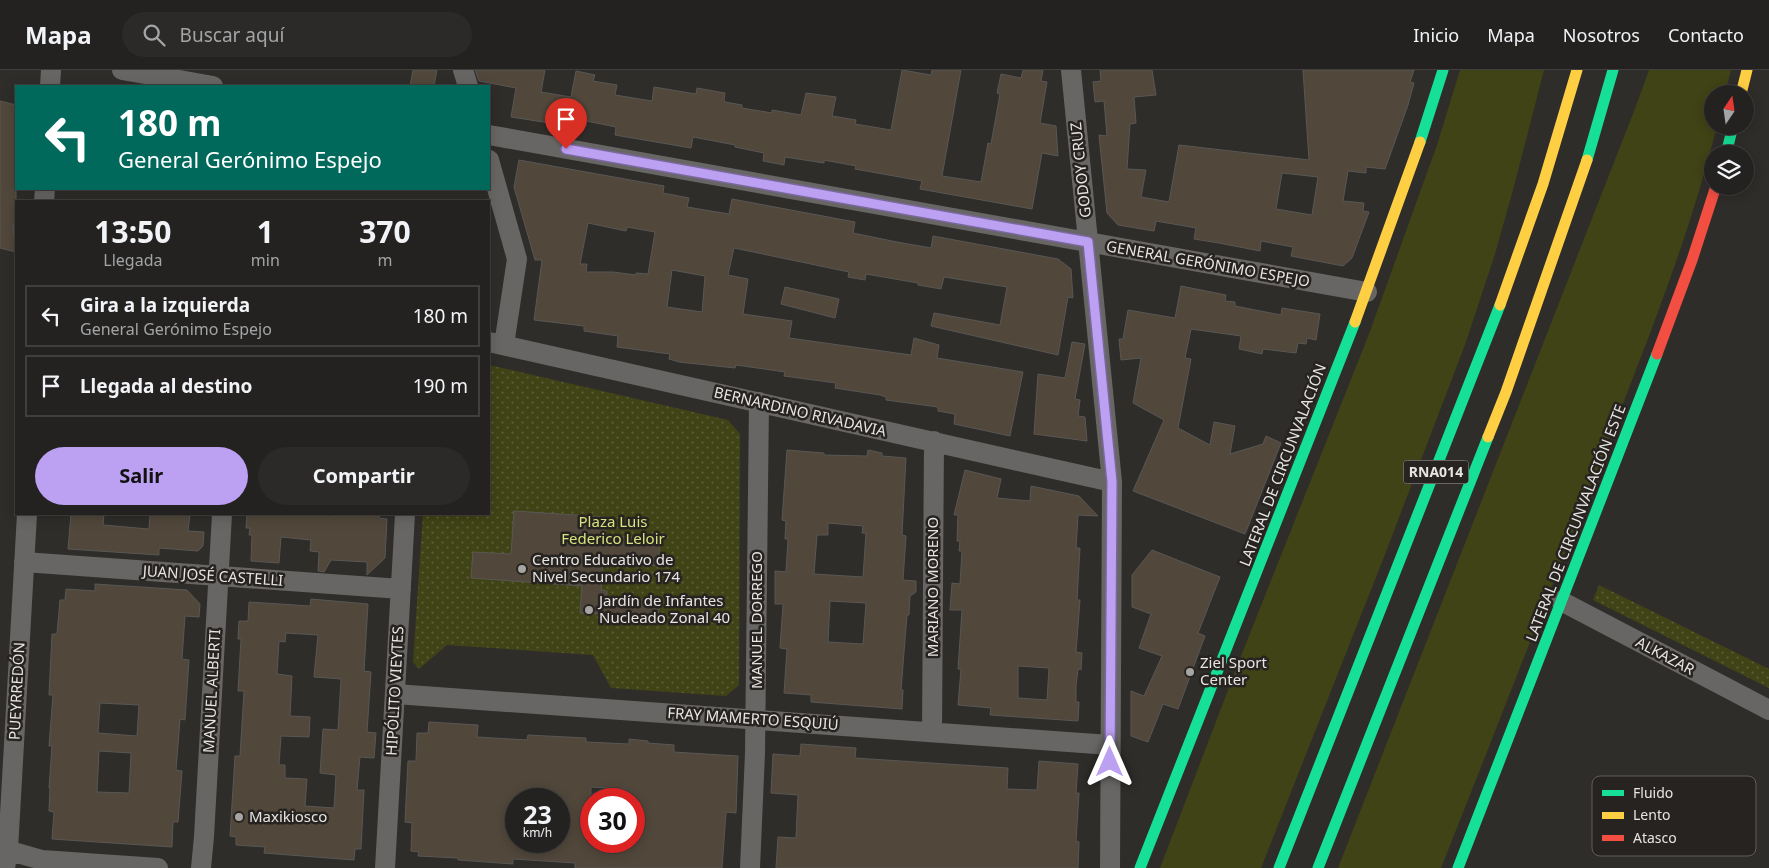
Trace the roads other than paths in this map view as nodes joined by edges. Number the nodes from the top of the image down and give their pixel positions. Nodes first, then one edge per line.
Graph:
1 (51, 70) edge
2 (122, 70) edge
3 (463, 70) edge
4 (1071, 70) edge
5 (1443, 70) edge
6 (1577, 70) edge
7 (1613, 70) edge
8 (1747, 70) edge
9 (50, 85) edge
10 (207, 85) edge
11 (468, 85) edge
12 (1743, 85) edge
13 (1607, 134) dead end
14 (490, 136) edge
15 (490, 164) edge
16 (1529, 191) dead end
17 (1713, 195) edge
18 (1088, 242) junction
19 (1547, 279) junction
20 (1366, 292) junction
21 (1504, 296) junction
22 (497, 344) edge
23 (758, 402) junction
24 (934, 442) junction
25 (1112, 482) junction
26 (27, 515) edge
27 (222, 515) edge
28 (405, 515) edge
29 (24, 562) junction
30 (218, 576) junction
31 (401, 589) junction
32 (1562, 601) junction
33 (395, 694) junction
34 (1769, 710) edge
35 (756, 720) junction
36 (932, 732) junction
37 (1110, 745) junction
38 (5, 855) edge
39 (158, 868) edge
40 (201, 868) edge
41 (385, 868) edge
42 (750, 868) edge
43 (1110, 868) edge
44 (1140, 868) edge
45 (1279, 868) edge
46 (1318, 868) edge
47 (1458, 868) edge

1 - 9 street
2 - 10 street
3 - 11 street
4 - 18 street, GODOY CRUZ
5 - 20 main road, LATERAL DE CIRCUNVALACIÓN
6 - 21 main road, RNA014
7 - 19 main road, RNA014
8 - 12 main road
13 - 19 main road
14 - 18 street, GENERAL GERÓNIMO ESPEJO
15 - 22 street
16 - 21 main road
17 - 32 main road, LATERAL DE CIRCUNVALACIÓN ESTE
18 - 20 street, GENERAL GERÓNIMO ESPEJO
18 - 25 street, GODOY CRUZ
19 - 46 main road, RNA014
20 - 44 main road, LATERAL DE CIRCUNVALACIÓN
21 - 45 main road, RNA014
22 - 23 street, BERNARDINO RIVADAVIA
23 - 24 street, BERNARDINO RIVADAVIA
23 - 35 street, MANUEL DORREGO
24 - 25 street, BERNARDINO RIVADAVIA
24 - 36 street, MARIANO MORENO
25 - 37 street, GODOY CRUZ
26 - 29 street, PUEYRREDÓN
27 - 30 street, MANUEL ALBERTI
28 - 31 street, HIPÓLITO VIEYTES
29 - 30 street, JUAN JOSÉ CASTELLI
29 - 38 street, PUEYRREDÓN
30 - 31 street, JUAN JOSÉ CASTELLI
30 - 40 street, MANUEL ALBERTI
31 - 33 street, HIPÓLITO VIEYTES
32 - 34 street, ALKAZAR
32 - 47 main road, LATERAL DE CIRCUNVALACIÓN ESTE
33 - 35 street, FRAY MAMERTO ESQUIÚ
33 - 41 street, HIPÓLITO VIEYTES
35 - 36 street, FRAY MAMERTO ESQUIÚ
35 - 42 street, MANUEL DORREGO
36 - 37 street, FRAY MAMERTO ESQUIÚ
37 - 43 street, GODOY CRUZ
38 - 39 street

